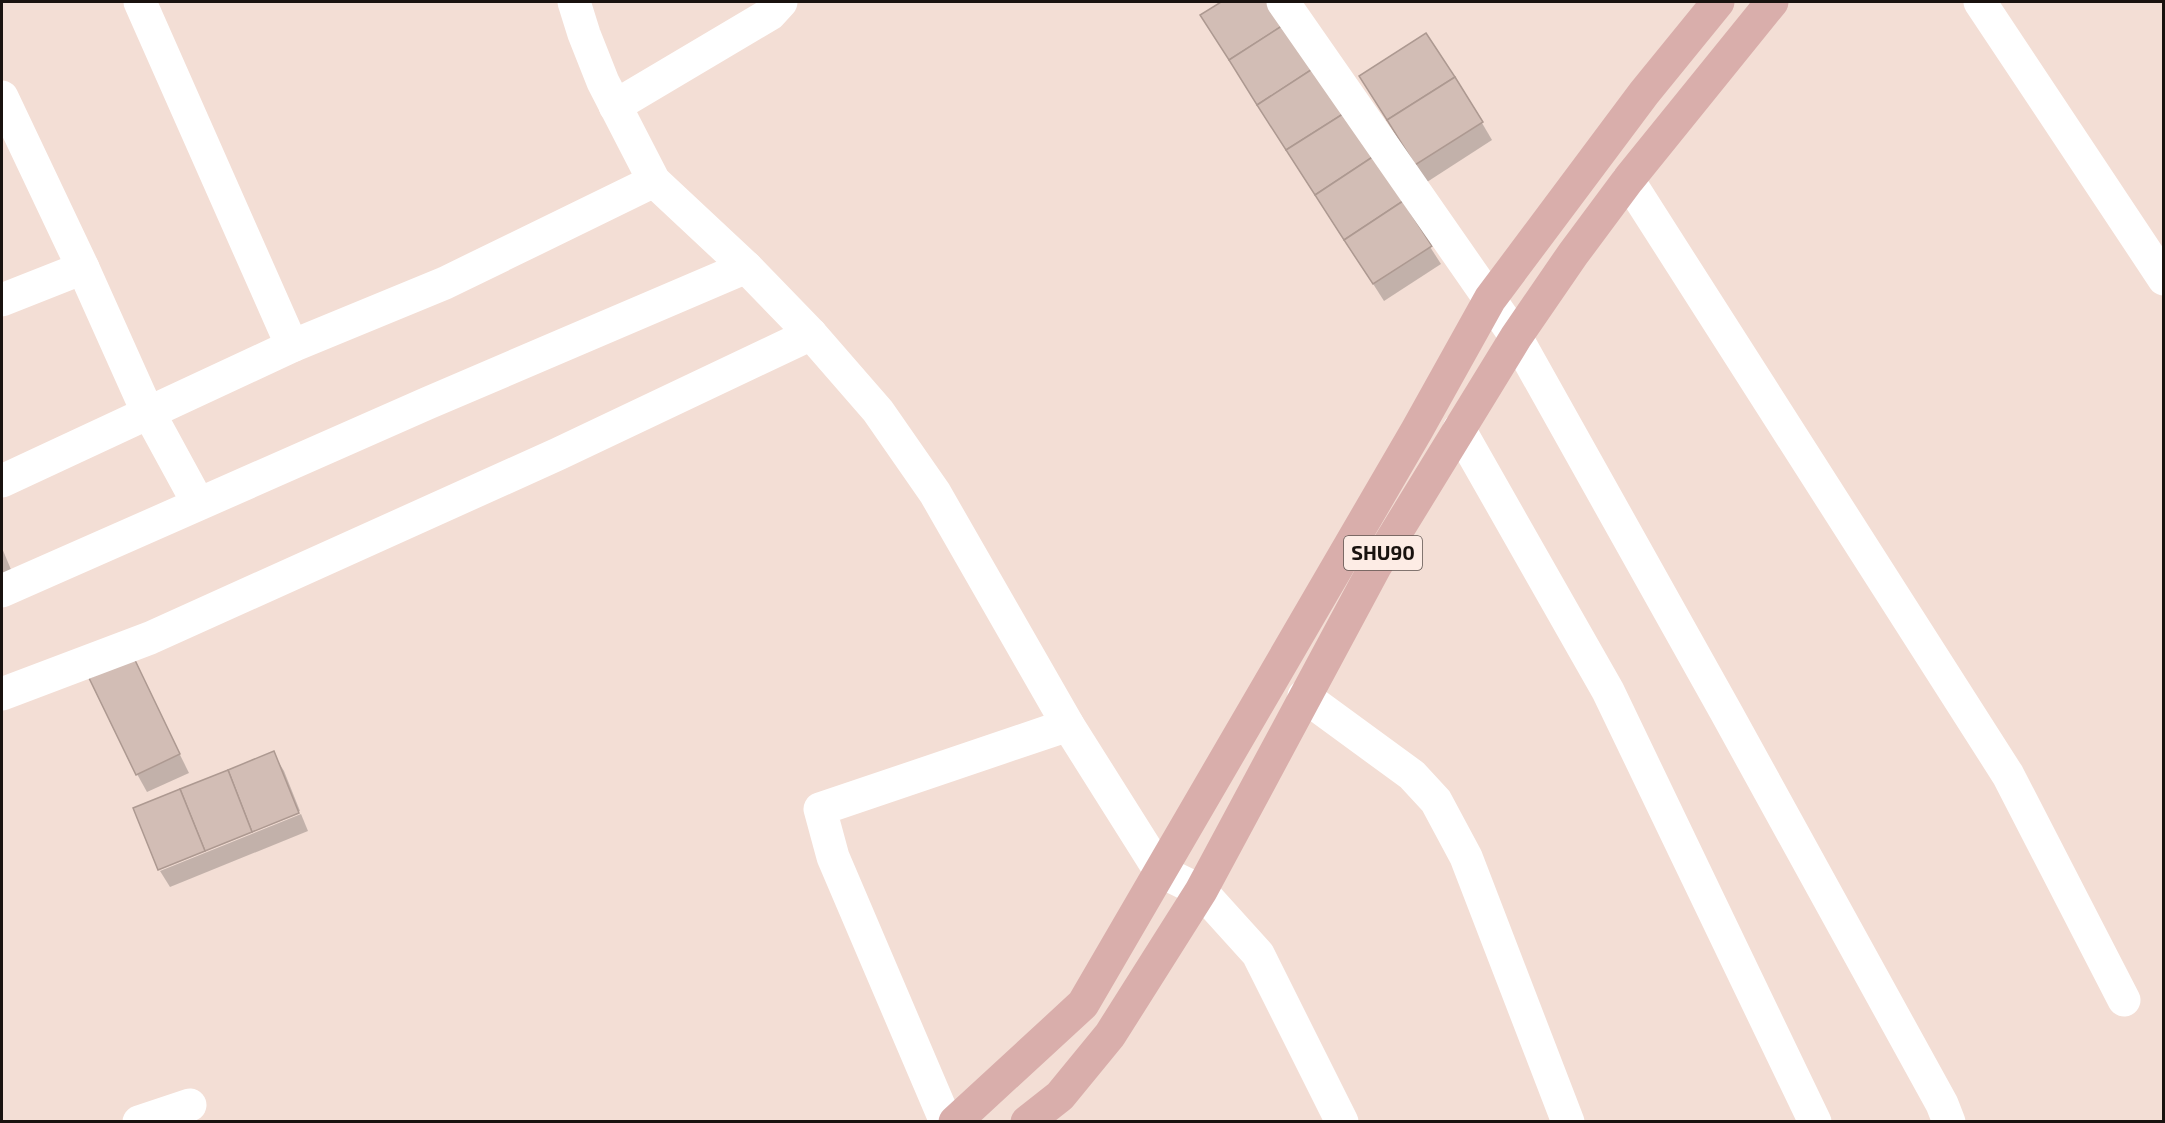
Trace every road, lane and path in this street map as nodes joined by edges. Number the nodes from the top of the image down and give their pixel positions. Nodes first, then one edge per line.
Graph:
1 (140, 2) edge
2 (574, 2) edge
3 (781, 2) edge
4 (1283, 2) edge
5 (1718, 2) edge
6 (1772, 2) edge
7 (1980, 2) edge
8 (2, 97) edge
9 (615, 106) junction
10 (12, 144) edge
11 (1628, 180) junction
12 (654, 181) junction
13 (746, 267) junction
14 (83, 268) junction
15 (2163, 279) edge
16 (1490, 299) junction
17 (2, 300) edge
18 (812, 334) junction
19 (1516, 337) junction
20 (292, 346) junction
21 (151, 412) junction
22 (1459, 429) junction
23 (2, 481) edge
24 (198, 503) junction
25 (2, 591) edge
26 (2, 694) edge
27 (1304, 696) junction
28 (1068, 725) junction
29 (1160, 871) junction
30 (1201, 891) junction
31 (2124, 1000) dead end
32 (190, 1105) dead end
33 (139, 1122) edge
34 (946, 1122) edge
35 (955, 1122) edge
36 (1027, 1122) edge
37 (1342, 1122) edge
38 (1568, 1122) edge
39 (1815, 1122) edge
40 (1949, 1122) edge

1 - 20 street
2 - 9 street
3 - 9 street
4 - 16 street
5 - 16 main road
6 - 11 main road, SHU90
7 - 15 street
8 - 10 street
9 - 12 street
10 - 14 street
11 - 19 main road, SHU90
11 - 31 street
12 - 13 street
12 - 20 street
13 - 18 street
13 - 24 street
14 - 17 street
14 - 21 street
16 - 19 street
16 - 29 main road
18 - 26 street
18 - 28 street
19 - 22 main road, SHU90
19 - 40 street
20 - 21 street
21 - 23 street
21 - 24 street
22 - 27 main road, SHU90
22 - 39 street
24 - 25 street
27 - 30 main road, SHU90
27 - 38 street
28 - 29 street
28 - 34 street
29 - 30 street
29 - 35 main road
30 - 36 main road, SHU90
30 - 37 street
32 - 33 street

